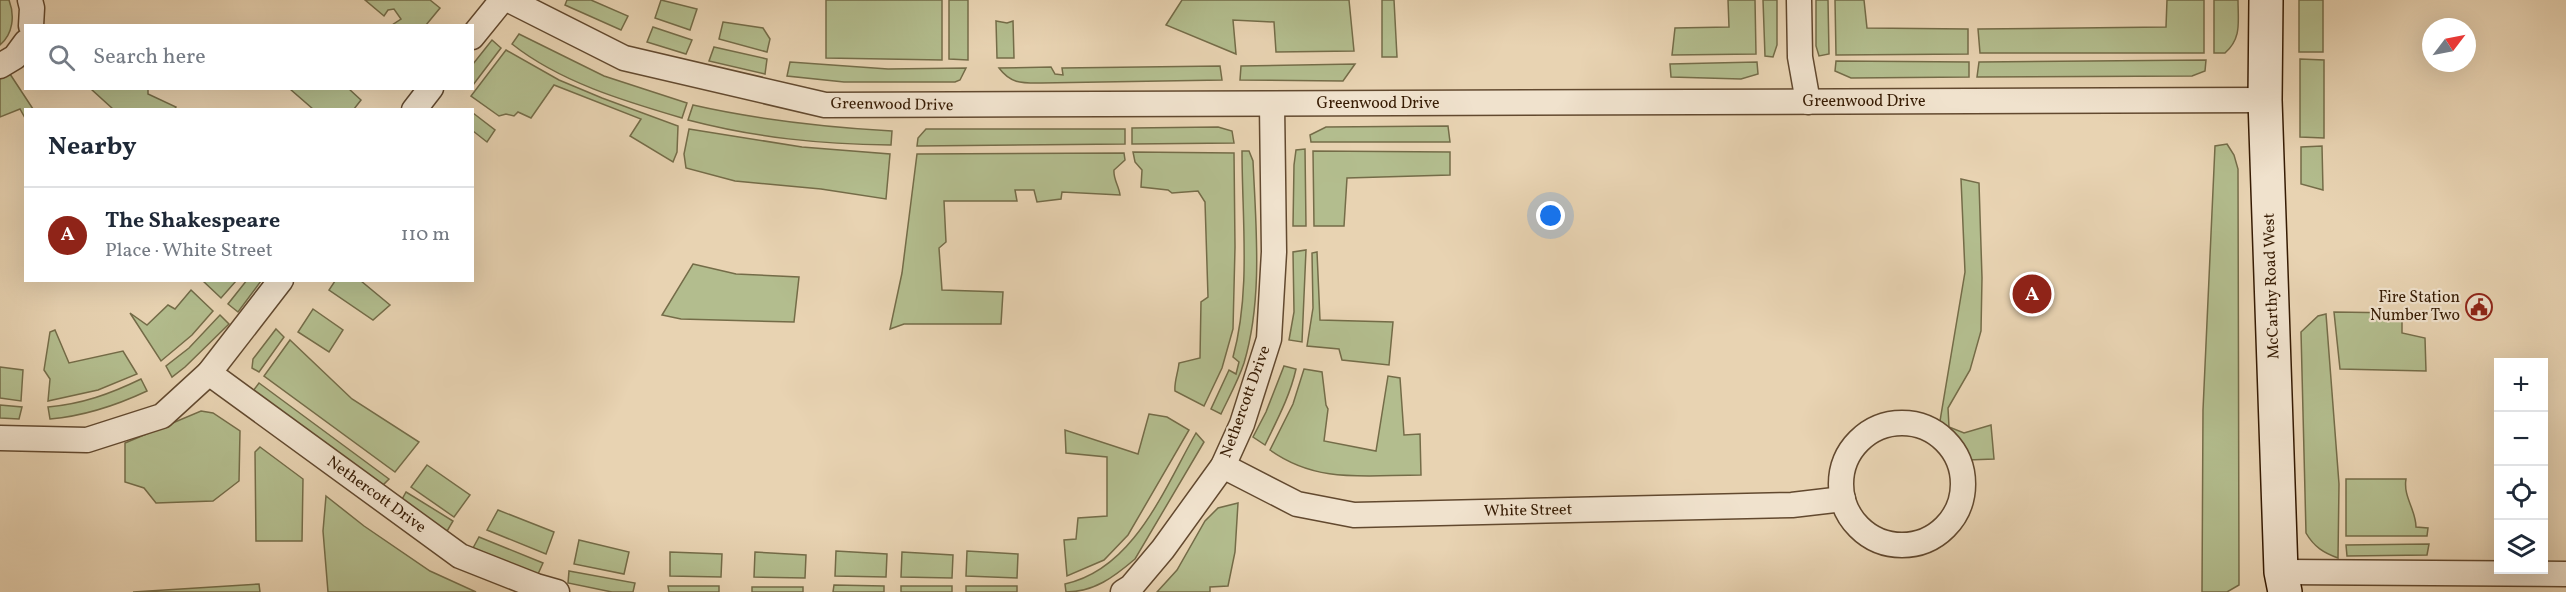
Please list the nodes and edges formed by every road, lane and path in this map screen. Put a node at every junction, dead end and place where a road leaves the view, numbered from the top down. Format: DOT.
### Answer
graph roads {
  1 [pos="30,0"];
  2 [pos="502,0"];
  3 [pos="509,0"];
  4 [pos="1799,0"];
  5 [pos="2266,0"];
  6 [pos="31,24"];
  7 [pos="474,35"];
  8 [pos="24,45"];
  9 [pos="0,66"];
  10 [pos="429,90"];
  11 [pos="2265,100"];
  12 [pos="1808,102"];
  13 [pos="1272,105"];
  14 [pos="416,108"];
  15 [pos="279,282"];
  16 [pos="209,373"];
  17 [pos="0,438"];
  18 [pos="1223,466"];
  19 [pos="1843,499"];
  20 [pos="2566,574"];
  21 [pos="2281,585"];
  22 [pos="557,592"];
  23 [pos="1123,592"];
  1 -- 6 [label="street"];
  2 -- 7 [label="street"];
  3 -- 13 [label="street, Greenwood Drive"];
  4 -- 12 [label="street"];
  5 -- 11 [label="street, McCarthy Road West"];
  8 -- 9 [label="street"];
  10 -- 14 [label="street"];
  11 -- 12 [label="street, Greenwood Drive"];
  11 -- 21 [label="street, McCarthy Road West"];
  12 -- 13 [label="street, Greenwood Drive"];
  13 -- 18 [label="street, Nethercott Drive"];
  15 -- 16 [label="street"];
  16 -- 17 [label="street"];
  16 -- 22 [label="street, Nethercott Drive"];
  18 -- 19 [label="street, White Street"];
  18 -- 23 [label="street, Nethercott Drive"];
  19 -- 19 [label="street"];
  20 -- 21 [label="street"];
}
